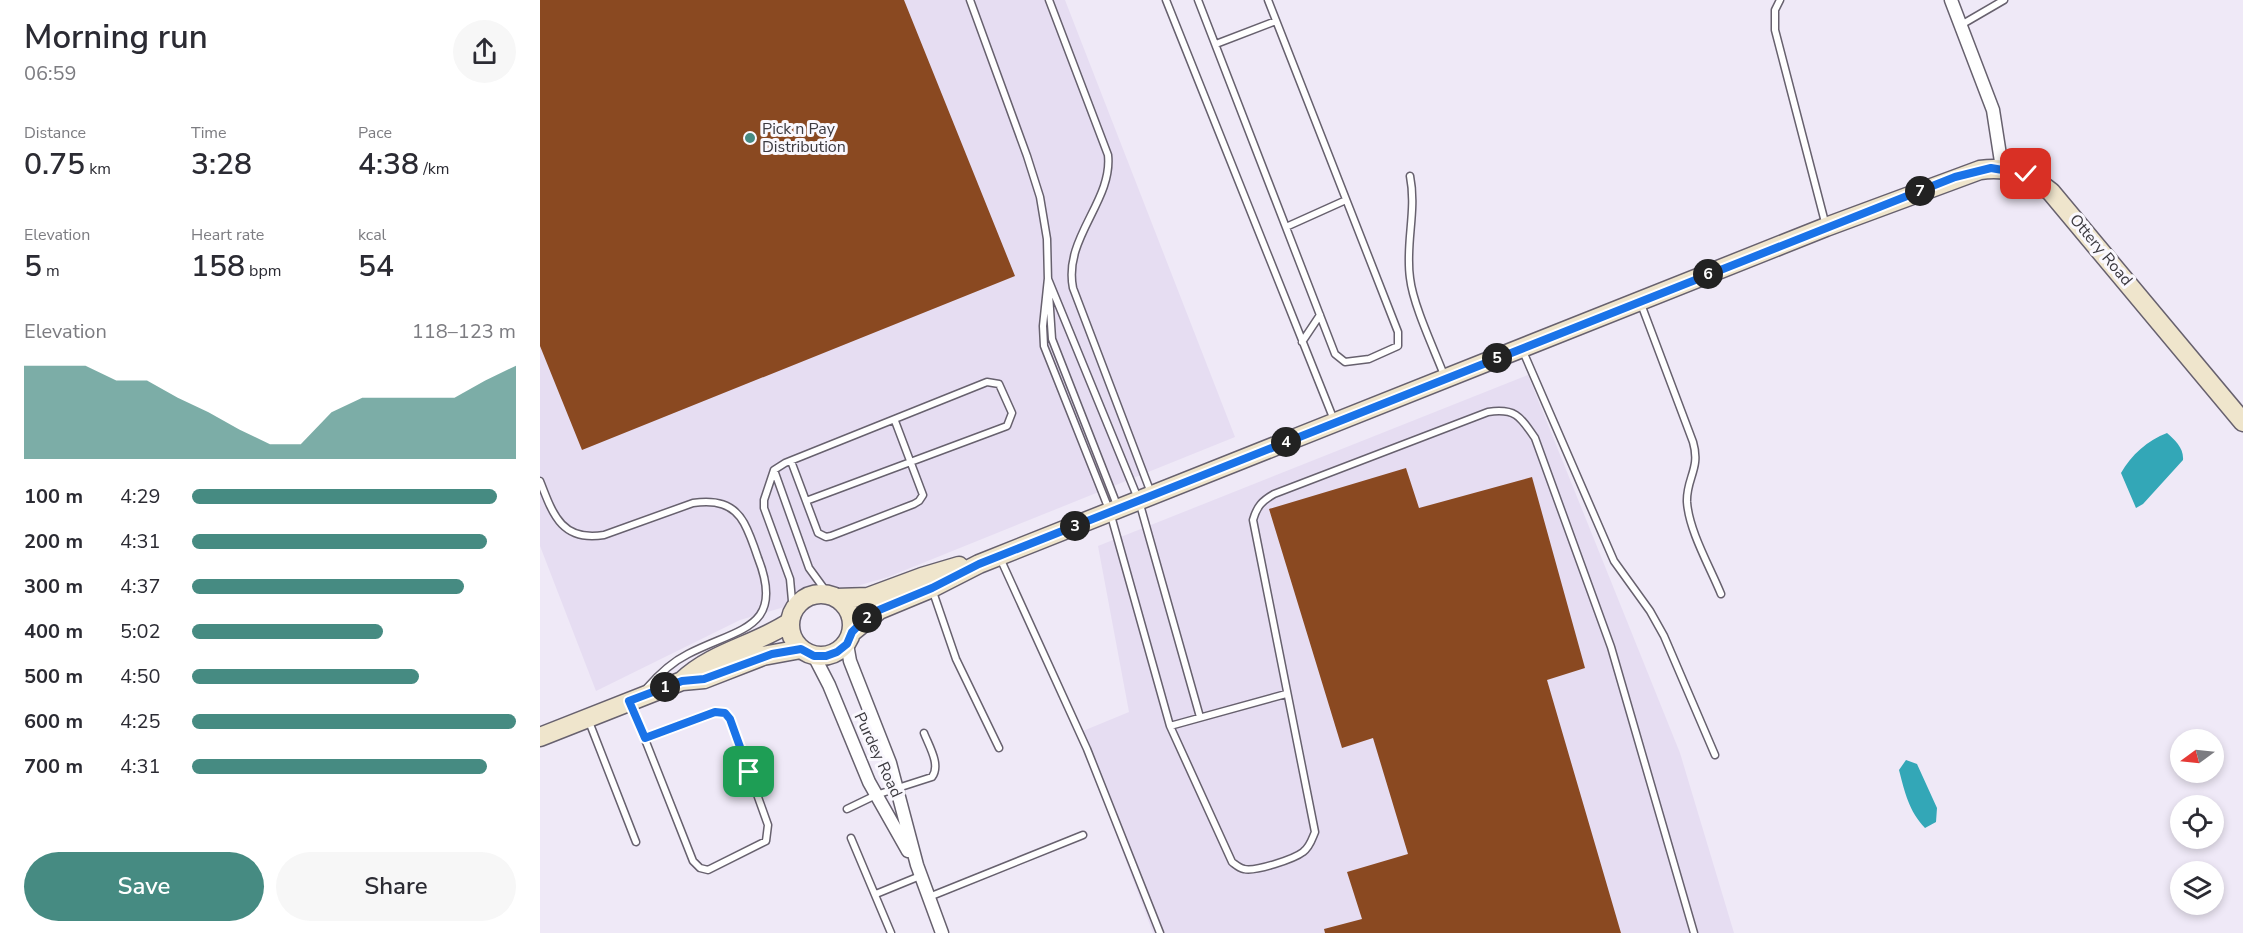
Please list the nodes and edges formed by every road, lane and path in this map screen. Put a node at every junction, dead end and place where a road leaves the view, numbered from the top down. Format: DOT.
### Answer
graph roads {
  1 [pos="970,0"];
  2 [pos="1049,0"];
  3 [pos="1166,0"];
  4 [pos="1198,0"];
  5 [pos="1268,0"];
  6 [pos="1780,0"];
  7 [pos="1951,0"];
  8 [pos="2004,0"];
  9 [pos="1276,21"];
  10 [pos="1960,25"];
  11 [pos="1216,44"];
  12 [pos="2002,168"];
  13 [pos="1410,176"];
  14 [pos="1346,200"];
  15 [pos="1286,227"];
  16 [pos="1826,227"];
  17 [pos="1048,278"];
  18 [pos="1640,301"];
  19 [pos="1320,315"];
  20 [pos="1302,342"];
  21 [pos="1522,348"];
  22 [pos="1445,379"];
  23 [pos="895,421"];
  24 [pos="2243,422"];
  25 [pos="1335,423"];
  26 [pos="791,461"];
  27 [pos="911,461"];
  28 [pos="774,470"];
  29 [pos="540,481"];
  30 [pos="1146,499"];
  31 [pos="806,501"];
  32 [pos="1114,511"];
  33 [pos="999,556"];
  34 [pos="979,564"];
  35 [pos="932,588"];
  36 [pos="1721,594"];
  37 [pos="832,596"];
  38 [pos="791,617"];
  39 [pos="849,638"];
  40 [pos="807,653"];
  41 [pos="682,681"];
  42 [pos="1286,694"];
  43 [pos="635,699"];
  44 [pos="1200,717"];
  45 [pos="588,718"];
  46 [pos="1170,726"];
  47 [pos="924,733"];
  48 [pos="540,736"];
  49 [pos="645,738"];
  50 [pos="999,748"];
  51 [pos="1715,754"];
  52 [pos="897,788"];
  53 [pos="876,795"];
  54 [pos="847,809"];
  55 [pos="1083,835"];
  56 [pos="851,838"];
  57 [pos="636,842"];
  58 [pos="918,871"];
  59 [pos="876,894"];
  60 [pos="928,897"];
  61 [pos="891,933"];
  62 [pos="942,933"];
  63 [pos="1160,933"];
  64 [pos="1694,933"];
  1 -- 17 [label="lane"];
  2 -- 30 [label="lane"];
  3 -- 20 [label="lane"];
  4 -- 11 [label="lane"];
  5 -- 9 [label="lane"];
  6 -- 16 [label="lane"];
  7 -- 10 [label="street"];
  8 -- 10 [label="lane"];
  9 -- 11 [label="lane"];
  9 -- 14 [label="lane"];
  10 -- 12 [label="street"];
  11 -- 15 [label="lane"];
  12 -- 16 [label="street, Ottery Road"];
  12 -- 24 [label="street, Ottery Road"];
  13 -- 22 [label="lane"];
  14 -- 15 [label="lane"];
  14 -- 19 [label="lane"];
  15 -- 19 [label="lane"];
  16 -- 18 [label="street, Ottery Road"];
  17 -- 30 [label="lane"];
  17 -- 32 [label="lane"];
  17 -- 32 [label="lane"];
  18 -- 21 [label="street, Ottery Road"];
  18 -- 36 [label="lane"];
  19 -- 20 [label="lane"];
  20 -- 25 [label="lane"];
  21 -- 22 [label="street, Ottery Road"];
  21 -- 51 [label="lane"];
  22 -- 25 [label="street, Ottery Road"];
  23 -- 26 [label="lane"];
  23 -- 27 [label="lane"];
  23 -- 27 [label="lane"];
  25 -- 30 [label="street, Ottery Road"];
  26 -- 28 [label="lane"];
  26 -- 31 [label="lane"];
  27 -- 31 [label="lane"];
  27 -- 31 [label="lane"];
  28 -- 37 [label="lane"];
  28 -- 38 [label="lane"];
  29 -- 43 [label="lane"];
  30 -- 32 [label="street, Ottery Road"];
  30 -- 44 [label="lane"];
  32 -- 33 [label="street, Ottery Road"];
  32 -- 46 [label="lane"];
  33 -- 34 [label="street, Ottery Road"];
  33 -- 63 [label="lane"];
  34 -- 35 [label="street, Ottery Road"];
  34 -- 37 [label="street, Ottery Road"];
  35 -- 39 [label="street, Ottery Road"];
  35 -- 50 [label="lane"];
  37 -- 38 [label="street"];
  37 -- 39 [label="street"];
  38 -- 40 [label="street"];
  38 -- 41 [label="street"];
  39 -- 40 [label="street"];
  39 -- 52 [label="street, Purdey Road"];
  40 -- 41 [label="street"];
  40 -- 53 [label="street, Purdey Road"];
  41 -- 43 [label="street"];
  42 -- 44 [label="lane"];
  42 -- 46 [label="lane"];
  42 -- 64 [label="lane"];
  43 -- 45 [label="street"];
  43 -- 49 [label="lane"];
  44 -- 46 [label="lane"];
  45 -- 48 [label="street"];
  45 -- 57 [label="lane"];
  47 -- 52 [label="lane"];
  49 -- 49 [label="lane"];
  52 -- 53 [label="lane"];
  52 -- 58 [label="street, Purdey Road"];
  53 -- 54 [label="lane"];
  53 -- 58 [label="street, Purdey Road"];
  55 -- 60 [label="lane"];
  56 -- 59 [label="lane"];
  58 -- 59 [label="lane"];
  58 -- 60 [label="street, Purdey Road"];
  59 -- 61 [label="lane"];
  60 -- 62 [label="street, Purdey Road"];
}
